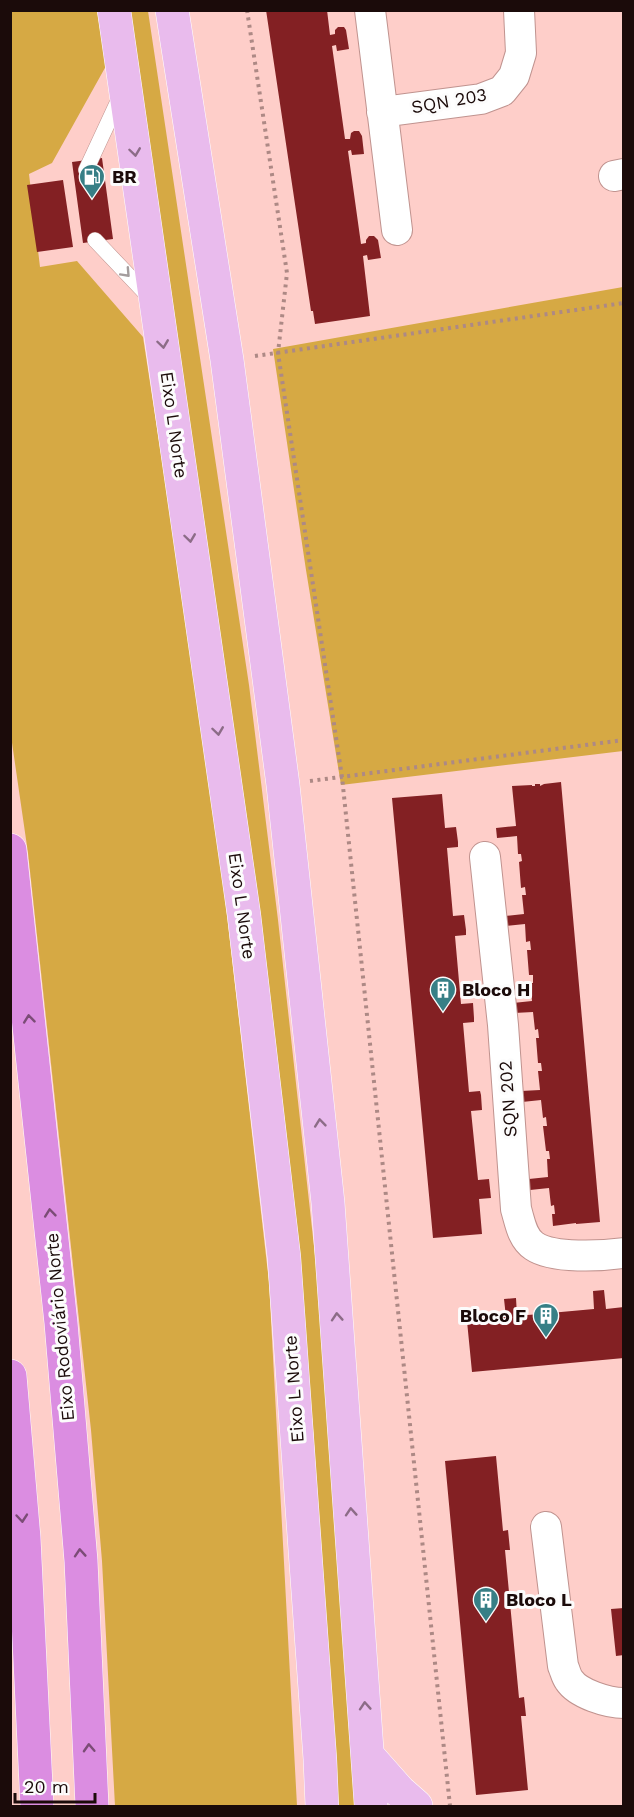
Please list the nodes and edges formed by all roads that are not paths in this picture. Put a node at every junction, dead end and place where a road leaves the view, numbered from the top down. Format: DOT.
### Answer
graph roads {
  1 [pos="114,10"];
  2 [pos="172,10"];
  3 [pos="370,10"];
  4 [pos="519,10"];
  5 [pos="125,86"];
  6 [pos="382,112"];
  7 [pos="86,170"];
  8 [pos="398,230"];
  9 [pos="95,240"];
  10 [pos="157,306"];
  11 [pos="10,850"];
  12 [pos="485,857"];
  13 [pos="624,1252"];
  14 [pos="10,1376"];
  15 [pos="546,1527"];
  16 [pos="624,1703"];
  17 [pos="368,1756"];
  18 [pos="37,1806"];
  19 [pos="92,1806"];
  20 [pos="322,1806"];
  21 [pos="371,1806"];
  22 [pos="416,1806"];
  1 -- 5 [label="main road, Eixo L Norte"];
  17 -- 2 [label="main road, one-way"];
  3 -- 6 [label="street"];
  4 -- 6 [label="street, SQN 203"];
  5 -- 7 [label="lane"];
  5 -- 10 [label="main road, Eixo L Norte, one-way"];
  6 -- 8 [label="street"];
  9 -- 10 [label="lane, one-way"];
  10 -- 20 [label="main road, Eixo L Norte, one-way"];
  19 -- 11 [label="highway, Eixo Rodoviário Norte, one-way"];
  12 -- 13 [label="street, SQN 202"];
  14 -- 18 [label="highway, one-way"];
  15 -- 16 [label="street"];
  17 -- 21 [label="main road"];
  17 -- 22 [label="main road"];
}
